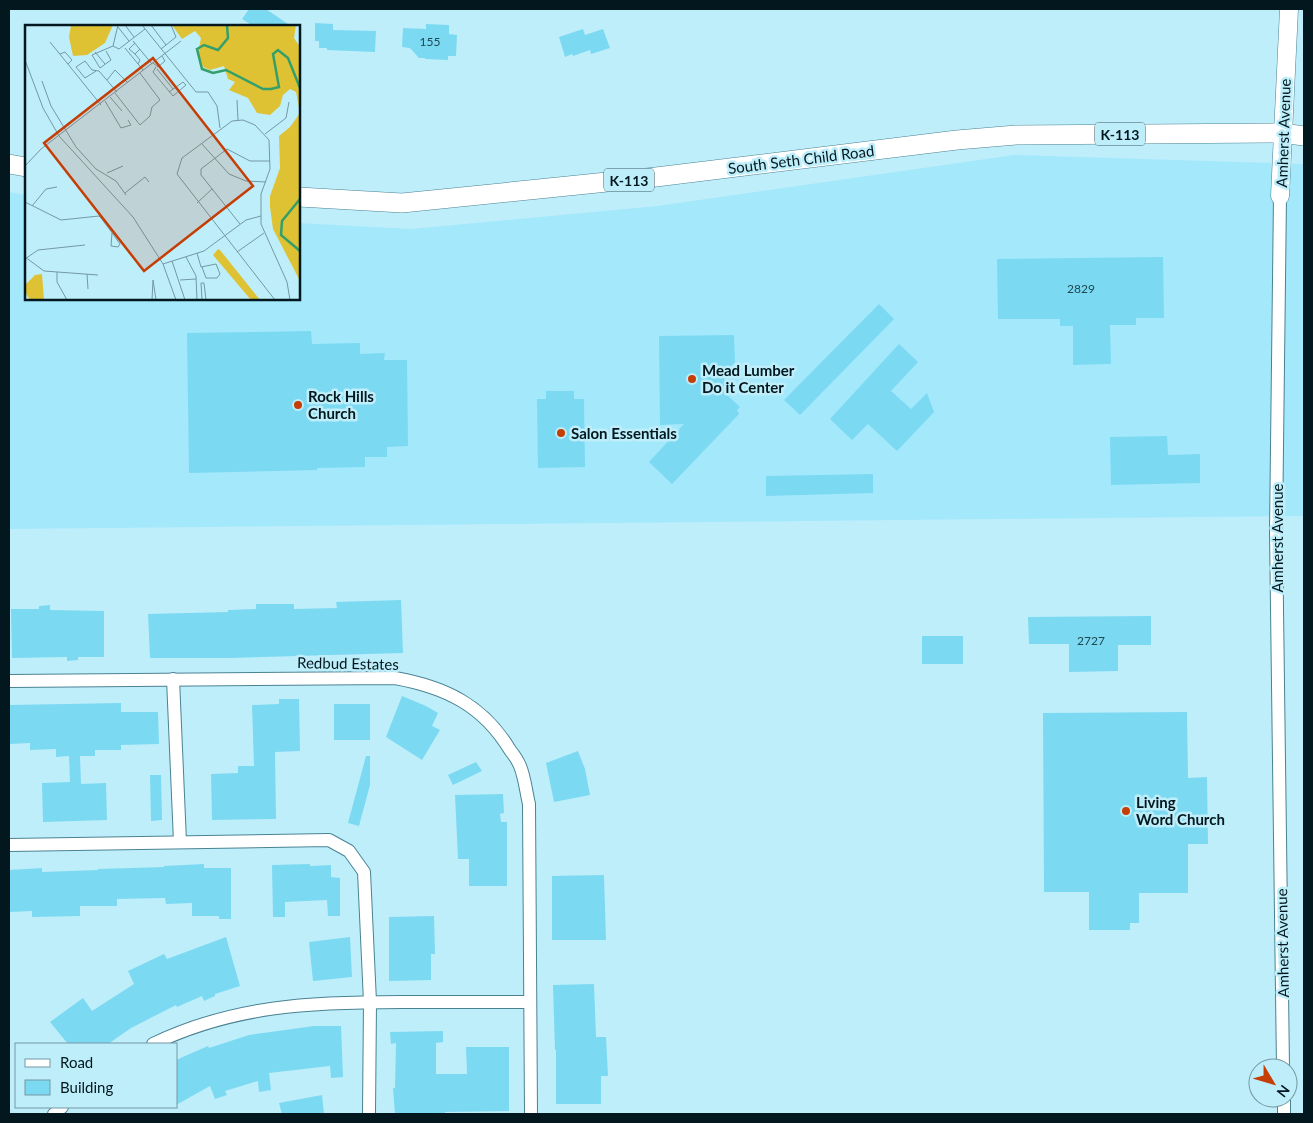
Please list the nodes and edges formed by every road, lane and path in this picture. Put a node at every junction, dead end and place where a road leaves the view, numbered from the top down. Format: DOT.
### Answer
graph roads {
  1 [pos="1288,9"];
  2 [pos="1282,133"];
  3 [pos="1304,136"];
  4 [pos="9,164"];
  5 [pos="25,167"];
  6 [pos="1280,196"];
  7 [pos="300,197"];
  8 [pos="173,679"];
  9 [pos="9,681"];
  10 [pos="180,842"];
  11 [pos="9,845"];
  12 [pos="370,1002"];
  13 [pos="530,1002"];
  14 [pos="155,1043"];
  15 [pos="1283,1058"];
  16 [pos="369,1114"];
  17 [pos="531,1114"];
  1 -- 2 [label="street, Amherst Avenue"];
  2 -- 3 [label="main road, South Seth Child Road / K-113"];
  2 -- 6 [label="street, Amherst Avenue"];
  2 -- 7 [label="main road, South Seth Child Road / K-113"];
  4 -- 5 [label="main road"];
  6 -- 15 [label="street, Amherst Avenue"];
  8 -- 9 [label="street, Redbud Estates"];
  8 -- 10 [label="street"];
  8 -- 13 [label="street, Redbud Estates"];
  10 -- 11 [label="street"];
  10 -- 12 [label="street"];
  12 -- 13 [label="street"];
  12 -- 14 [label="street"];
  12 -- 16 [label="street"];
  13 -- 17 [label="street, Redbud Estates"];
}
